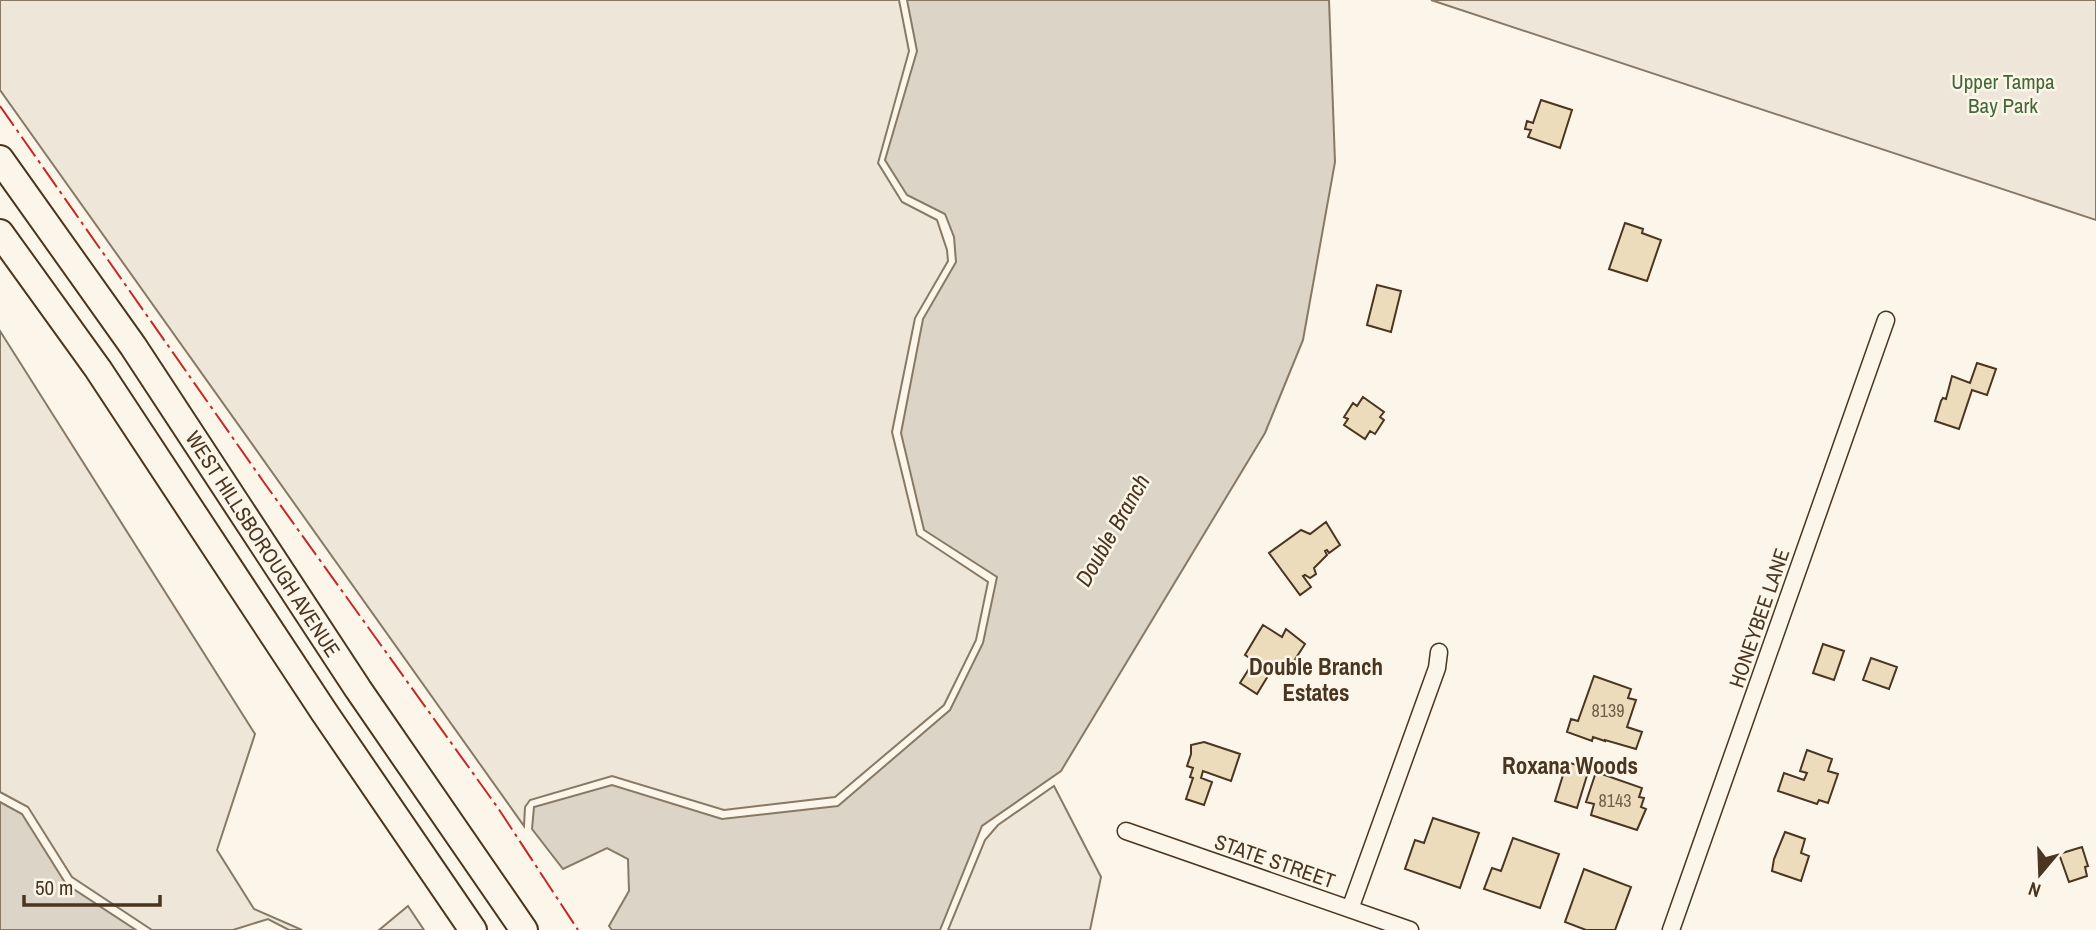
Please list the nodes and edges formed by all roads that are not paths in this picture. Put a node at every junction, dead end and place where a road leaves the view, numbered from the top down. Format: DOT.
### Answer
graph roads {
  1 [pos="0,159"];
  2 [pos="0,233"];
  3 [pos="1886,320"];
  4 [pos="1439,652"];
  5 [pos="1126,831"];
  6 [pos="1350,909"];
  7 [pos="473,930"];
  8 [pos="524,930"];
  9 [pos="1410,930"];
  10 [pos="1671,930"];
  1 -- 8 [label="main road, WEST HILLSBOROUGH AVENUE"];
  2 -- 7 [label="main road, WEST HILLSBOROUGH AVENUE"];
  3 -- 10 [label="street, HONEYBEE LANE"];
  4 -- 6 [label="street"];
  5 -- 6 [label="street, STATE STREET"];
  6 -- 9 [label="street, STATE STREET"];
}
